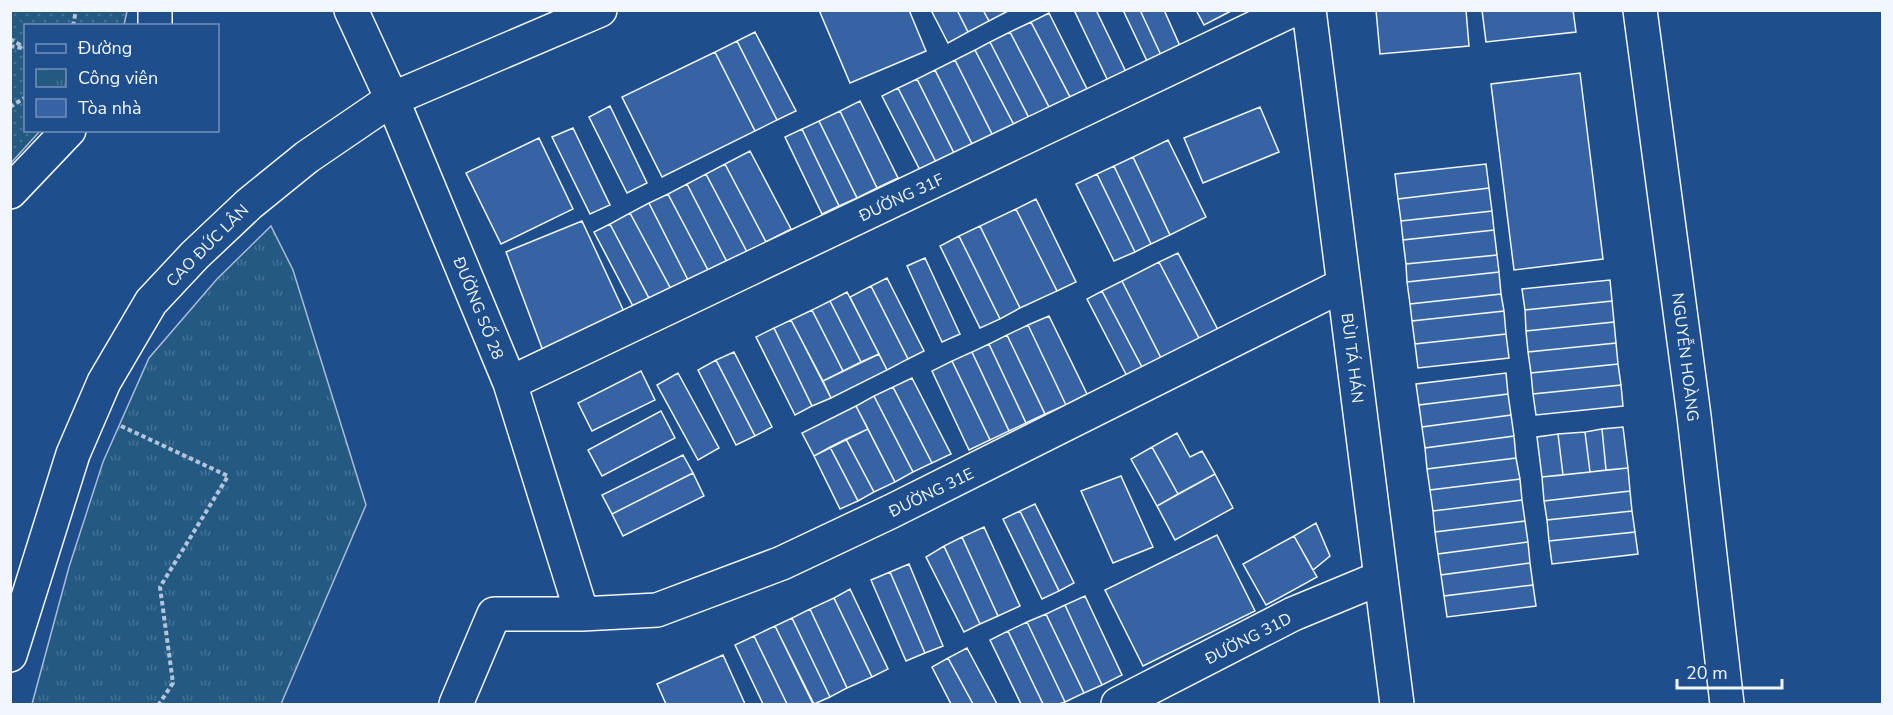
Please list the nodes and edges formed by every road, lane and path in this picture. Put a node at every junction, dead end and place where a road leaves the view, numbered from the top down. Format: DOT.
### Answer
graph roads {
  1 [pos="351,10"];
  2 [pos="600,10"];
  3 [pos="1292,10"];
  4 [pos="1309,10"];
  5 [pos="1640,10"];
  6 [pos="10,39"];
  7 [pos="24,47"];
  8 [pos="24,98"];
  9 [pos="392,99"];
  10 [pos="10,107"];
  11 [pos="67,132"];
  12 [pos="10,192"];
  13 [pos="1343,285"];
  14 [pos="510,383"];
  15 [pos="91,411"];
  16 [pos="1380,578"];
  17 [pos="582,614"];
  18 [pos="10,655"];
  19 [pos="159,705"];
  20 [pos="456,705"];
  21 [pos="1118,705"];
  22 [pos="1396,705"];
  23 [pos="1727,705"];
  1 -- 9 [label="street, ĐƯỜNG SỐ 28"];
  2 -- 9 [label="street, CAO ĐỨC LÂN"];
  3 -- 14 [label="street, ĐƯỜNG 31F"];
  4 -- 13 [label="street, BÙI TÁ HÁN"];
  5 -- 23 [label="street, NGUYỄN HOÀNG"];
  6 -- 7 [label="path"];
  8 -- 10 [label="path"];
  9 -- 14 [label="street, ĐƯỜNG SỐ 28"];
  9 -- 15 [label="street, CAO ĐỨC LÂN"];
  11 -- 12 [label="street"];
  13 -- 16 [label="street, BÙI TÁ HÁN"];
  13 -- 17 [label="street, ĐƯỜNG 31E"];
  14 -- 17 [label="street, ĐƯỜNG SỐ 28"];
  15 -- 18 [label="street, CAO ĐỨC LÂN"];
  15 -- 19 [label="path"];
  16 -- 21 [label="street, ĐƯỜNG 31D"];
  16 -- 22 [label="street, BÙI TÁ HÁN"];
  17 -- 20 [label="street, ĐƯỜNG 31E"];
}
